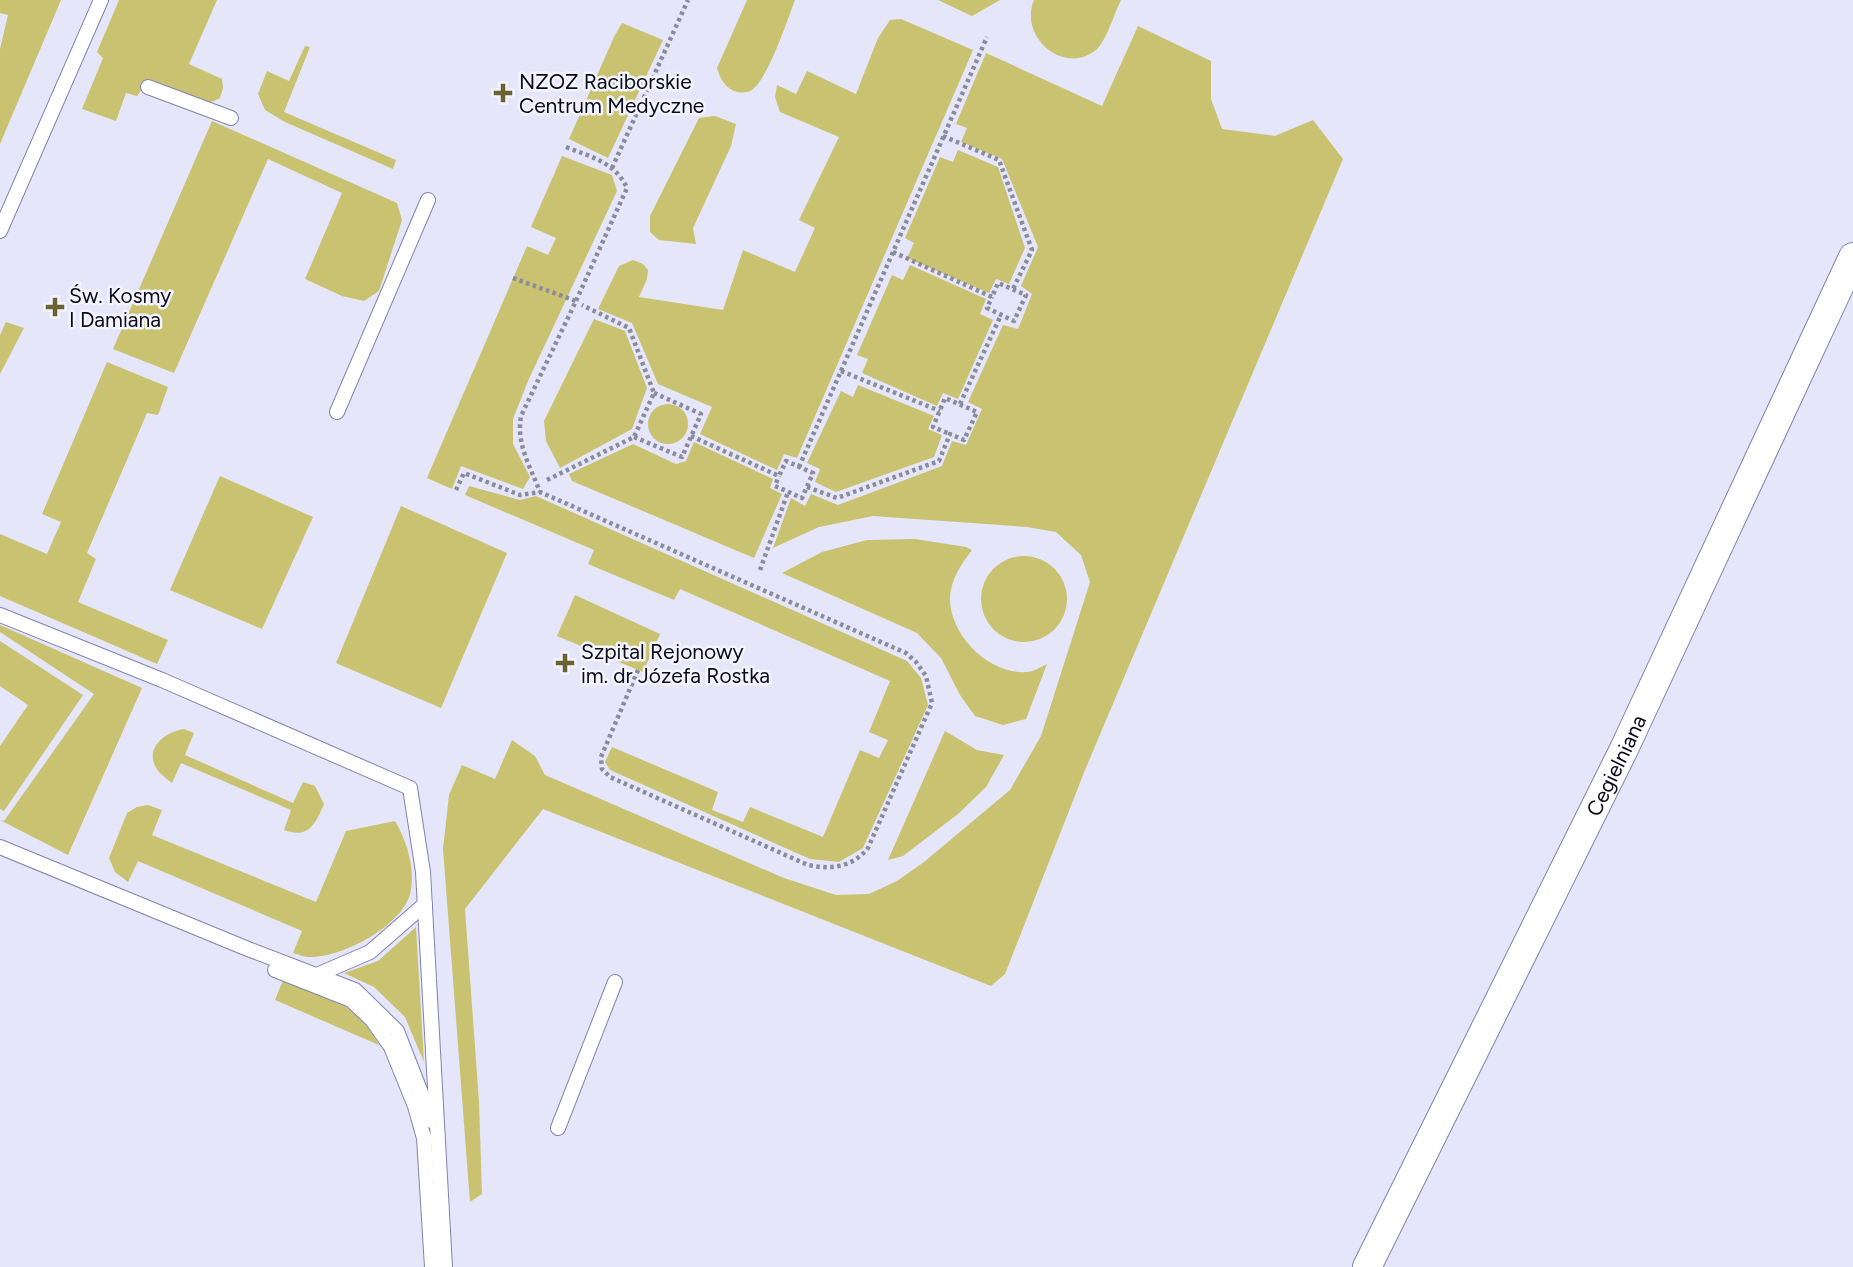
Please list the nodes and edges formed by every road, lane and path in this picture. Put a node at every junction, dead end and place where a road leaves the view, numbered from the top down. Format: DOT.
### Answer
graph roads {
  1 [pos="101,0"];
  2 [pos="688,0"];
  3 [pos="987,37"];
  4 [pos="148,87"];
  5 [pos="231,118"];
  6 [pos="943,136"];
  7 [pos="566,147"];
  8 [pos="612,168"];
  9 [pos="428,200"];
  10 [pos="0,231"];
  11 [pos="893,252"];
  12 [pos="1853,257"];
  13 [pos="513,278"];
  14 [pos="1013,289"];
  15 [pos="992,297"];
  16 [pos="576,301"];
  17 [pos="582,305"];
  18 [pos="1001,315"];
  19 [pos="841,371"];
  20 [pos="654,393"];
  21 [pos="960,404"];
  22 [pos="940,411"];
  23 [pos="337,412"];
  24 [pos="950,434"];
  25 [pos="691,436"];
  26 [pos="634,437"];
  27 [pos="799,467"];
  28 [pos="779,476"];
  29 [pos="547,480"];
  30 [pos="807,487"];
  31 [pos="456,491"];
  32 [pos="540,492"];
  33 [pos="788,492"];
  34 [pos="760,570"];
  35 [pos="0,615"];
  36 [pos="638,670"];
  37 [pos="0,847"];
  38 [pos="0,855"];
  39 [pos="81,885"];
  40 [pos="425,904"];
  41 [pos="309,979"];
  42 [pos="615,982"];
  43 [pos="558,1128"];
  44 [pos="436,1132"];
  45 [pos="432,1267"];
  46 [pos="444,1267"];
  47 [pos="1367,1267"];
  1 -- 10 [label="lane"];
  2 -- 8 [label="path"];
  3 -- 6 [label="path"];
  4 -- 5 [label="lane"];
  6 -- 11 [label="path"];
  6 -- 14 [label="path"];
  7 -- 8 [label="path"];
  8 -- 16 [label="path"];
  9 -- 23 [label="lane"];
  11 -- 15 [label="path"];
  11 -- 19 [label="path"];
  12 -- 47 [label="street, Cegielniana"];
  13 -- 16 [label="path"];
  14 -- 15 [label="path"];
  14 -- 18 [label="path"];
  15 -- 18 [label="path"];
  16 -- 32 [label="path"];
  17 -- 20 [label="path"];
  18 -- 21 [label="path"];
  19 -- 22 [label="path"];
  19 -- 27 [label="path"];
  20 -- 25 [label="path"];
  20 -- 26 [label="path"];
  21 -- 22 [label="path"];
  21 -- 24 [label="path"];
  22 -- 24 [label="path"];
  24 -- 30 [label="path"];
  25 -- 26 [label="path"];
  25 -- 28 [label="path"];
  26 -- 29 [label="path"];
  27 -- 28 [label="path"];
  27 -- 30 [label="path"];
  28 -- 33 [label="path"];
  30 -- 33 [label="path"];
  31 -- 32 [label="path"];
  32 -- 36 [label="path"];
  33 -- 34 [label="path"];
  35 -- 40 [label="lane"];
  37 -- 39 [label="lane"];
  38 -- 39 [label="lane"];
  39 -- 41 [label="lane"];
  40 -- 41 [label="lane"];
  40 -- 44 [label="lane"];
  41 -- 44 [label="lane"];
  41 -- 45 [label="lane"];
  42 -- 43 [label="lane"];
  44 -- 46 [label="lane"];
}
